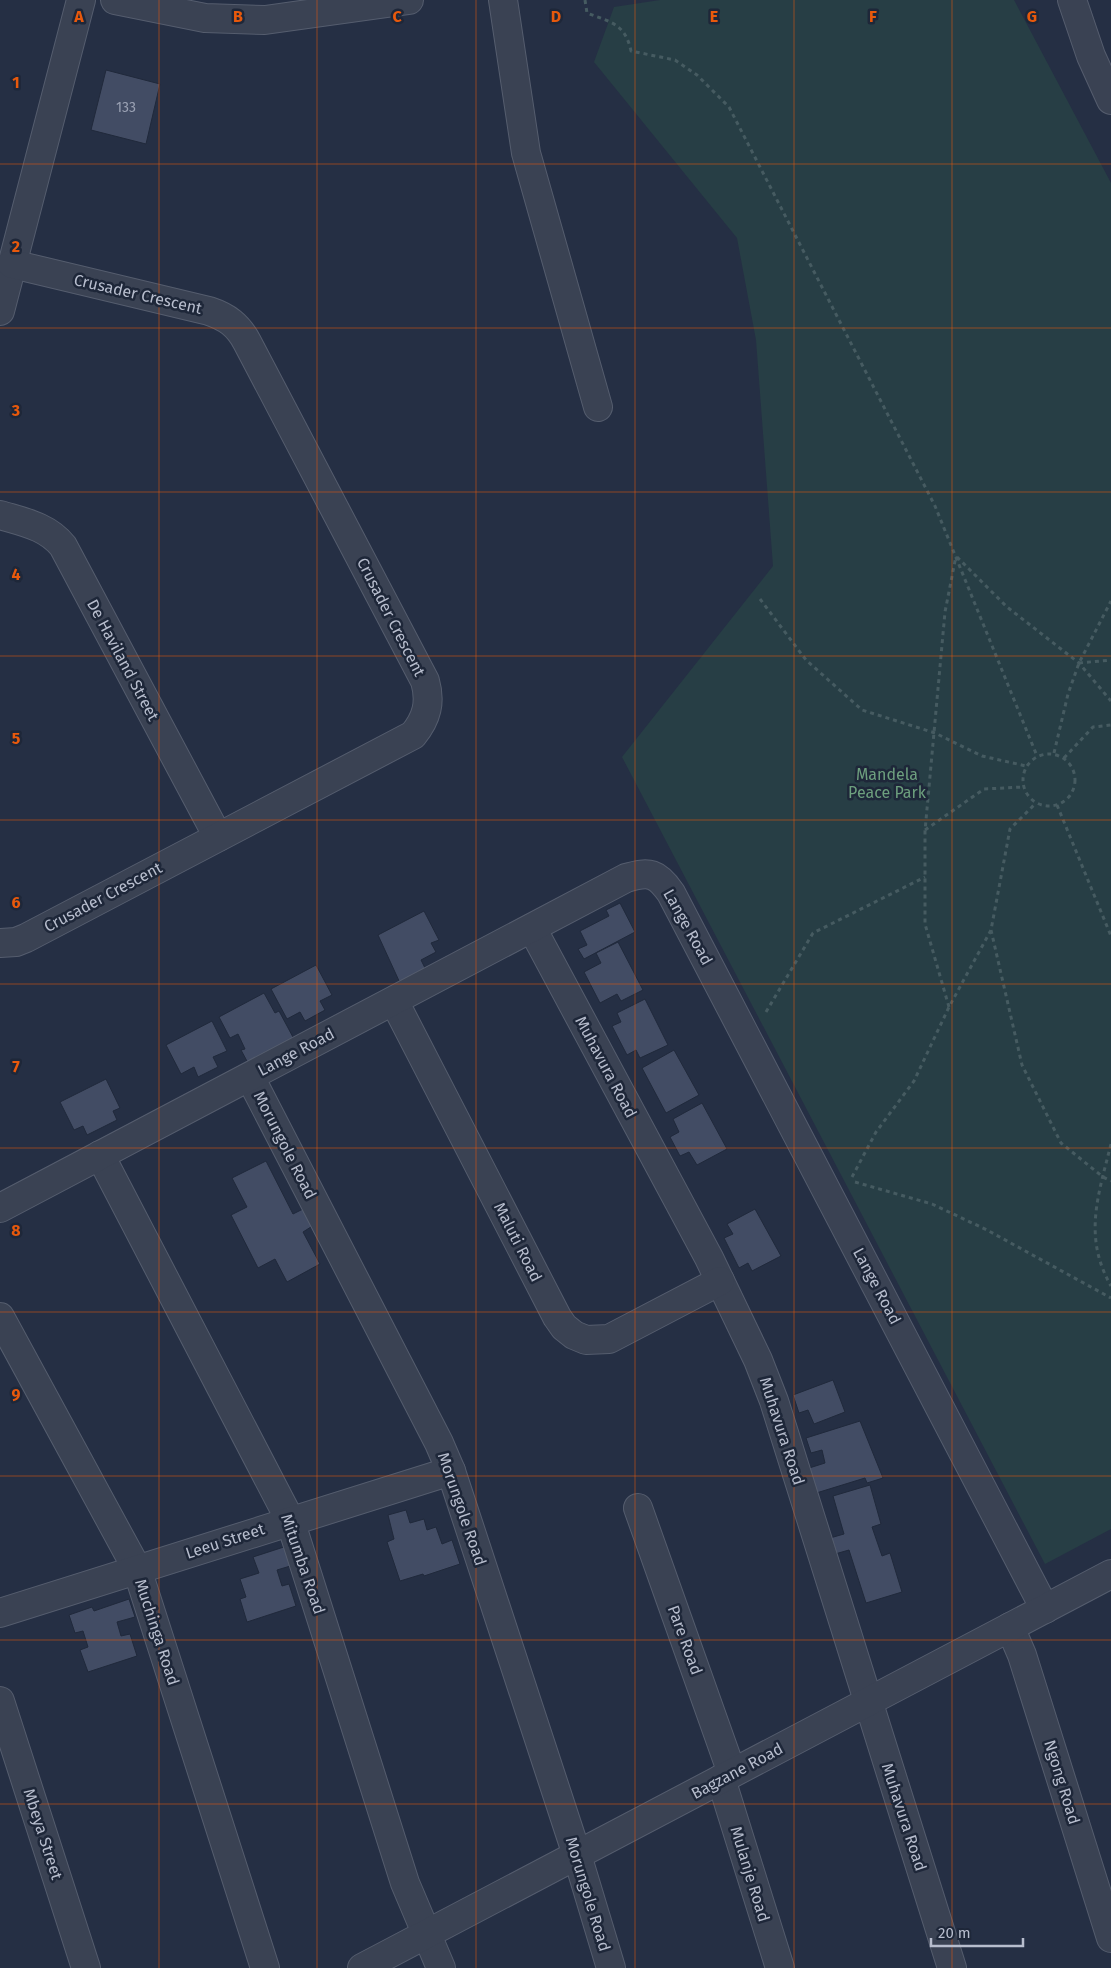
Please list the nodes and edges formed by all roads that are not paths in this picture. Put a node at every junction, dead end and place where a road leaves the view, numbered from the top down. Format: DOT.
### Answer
graph roads {
  1 [pos="81,0"];
  2 [pos="116,0"];
  3 [pos="409,0"];
  4 [pos="504,0"];
  5 [pos="1072,0"];
  6 [pos="1111,100"];
  7 [pos="12,264"];
  8 [pos="0,311"];
  9 [pos="598,407"];
  10 [pos="0,515"];
  11 [pos="218,837"];
  12 [pos="532,928"];
  13 [pos="0,942"];
  14 [pos="394,1001"];
  15 [pos="250,1077"];
  16 [pos="100,1155"];
  17 [pos="0,1208"];
  18 [pos="720,1281"];
  19 [pos="0,1317"];
  20 [pos="451,1471"];
  21 [pos="638,1508"];
  22 [pos="290,1520"];
  23 [pos="138,1569"];
  24 [pos="1111,1574"];
  25 [pos="1045,1609"];
  26 [pos="0,1613"];
  27 [pos="1010,1627"];
  28 [pos="0,1701"];
  29 [pos="868,1702"];
  30 [pos="726,1776"];
  31 [pos="576,1855"];
  32 [pos="426,1935"];
  33 [pos="1111,1938"];
  34 [pos="86,1968"];
  35 [pos="265,1968"];
  36 [pos="362,1968"];
  37 [pos="441,1968"];
  38 [pos="611,1968"];
  39 [pos="780,1968"];
  40 [pos="952,1968"];
  1 -- 7 [label="street"];
  2 -- 3 [label="street"];
  4 -- 9 [label="street"];
  5 -- 6 [label="street"];
  7 -- 8 [label="street"];
  7 -- 11 [label="street, Crusader Crescent"];
  10 -- 11 [label="street, De Haviland Street"];
  11 -- 13 [label="street, Crusader Crescent"];
  12 -- 14 [label="street, Lange Road"];
  12 -- 18 [label="street, Muhavura Road"];
  12 -- 25 [label="street, Lange Road"];
  14 -- 15 [label="street, Lange Road"];
  14 -- 18 [label="street, Maluti Road"];
  15 -- 16 [label="street, Lange Road"];
  15 -- 20 [label="street, Morungole Road"];
  16 -- 17 [label="street, Lange Road"];
  16 -- 22 [label="street, Mitumba Road"];
  18 -- 29 [label="street, Muhavura Road"];
  19 -- 23 [label="street, Muchinga Road"];
  20 -- 22 [label="street, Leeu Street"];
  20 -- 31 [label="street, Morungole Road"];
  21 -- 30 [label="street, Pare Road"];
  22 -- 23 [label="street, Leeu Street"];
  22 -- 32 [label="street, Mitumba Road"];
  23 -- 26 [label="street, Leeu Street"];
  23 -- 35 [label="street, Muchinga Road"];
  24 -- 25 [label="street, Bagzane Road"];
  25 -- 27 [label="street, Bagzane Road"];
  27 -- 29 [label="street, Bagzane Road"];
  27 -- 33 [label="street, Ngong Road"];
  28 -- 34 [label="street, Mbeya Street"];
  29 -- 30 [label="street, Bagzane Road"];
  29 -- 40 [label="street, Muhavura Road"];
  30 -- 31 [label="street, Bagzane Road"];
  30 -- 39 [label="street, Mulanje Road"];
  31 -- 32 [label="street, Bagzane Road"];
  31 -- 38 [label="street, Morungole Road"];
  32 -- 36 [label="street, Bagzane Road"];
  32 -- 37 [label="street, Mitumba Road"];
}
